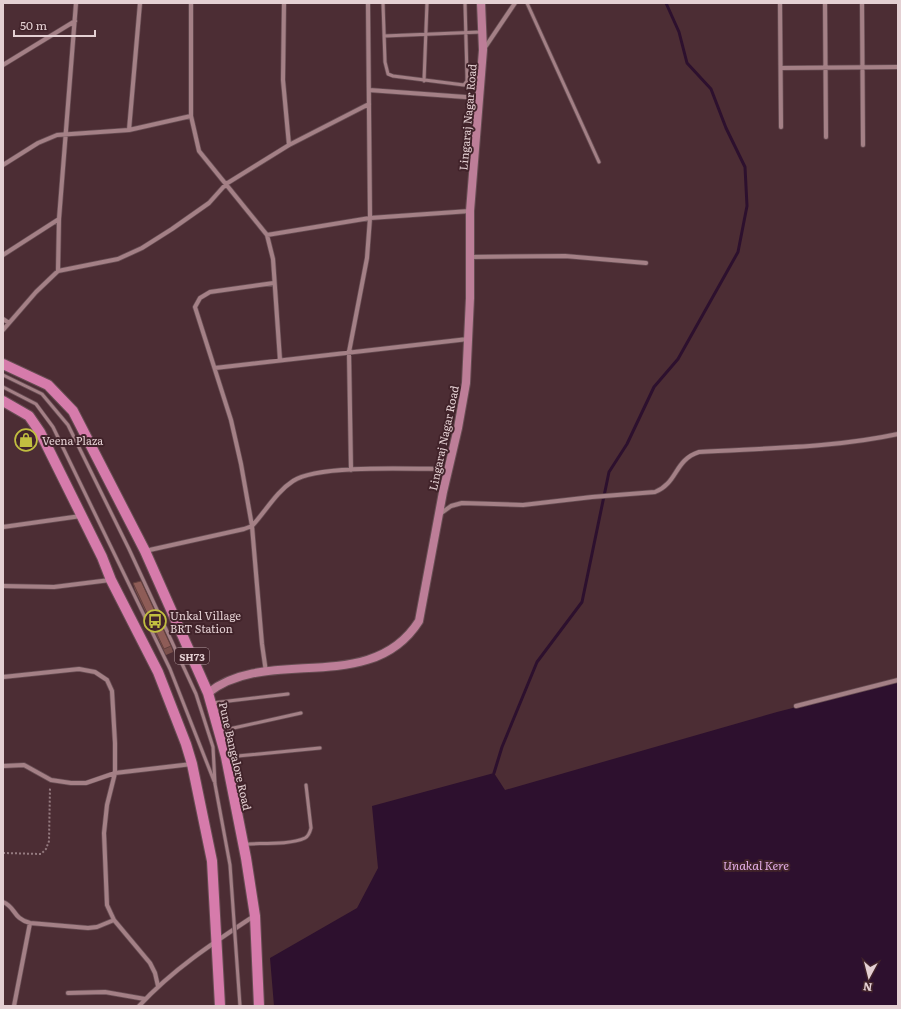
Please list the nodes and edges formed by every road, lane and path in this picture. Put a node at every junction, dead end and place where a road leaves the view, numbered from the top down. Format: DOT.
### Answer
graph roads {
  1 [pos="76,3"];
  2 [pos="140,3"];
  3 [pos="192,3"];
  4 [pos="284,3"];
  5 [pos="368,3"];
  6 [pos="383,3"];
  7 [pos="427,3"];
  8 [pos="465,3"];
  9 [pos="481,3"];
  10 [pos="515,3"];
  11 [pos="527,3"];
  12 [pos="780,3"];
  13 [pos="825,3"];
  14 [pos="862,3"];
  15 [pos="75,21"];
  16 [pos="482,32"];
  17 [pos="466,33"];
  18 [pos="384,36"];
  19 [pos="426,36"];
  20 [pos="483,50"];
  21 [pos="3,65"];
  22 [pos="898,67"];
  23 [pos="781,68"];
  24 [pos="825,68"];
  25 [pos="863,68"];
  26 [pos="424,81"];
  27 [pos="369,90"];
  28 [pos="479,98"];
  29 [pos="369,104"];
  30 [pos="191,116"];
  31 [pos="781,127"];
  32 [pos="130,130"];
  33 [pos="65,134"];
  34 [pos="826,136"];
  35 [pos="289,145"];
  36 [pos="863,145"];
  37 [pos="599,162"];
  38 [pos="3,165"];
  39 [pos="226,184"];
  40 [pos="470,212"];
  41 [pos="370,218"];
  42 [pos="59,219"];
  43 [pos="267,235"];
  44 [pos="3,255"];
  45 [pos="470,257"];
  46 [pos="646,263"];
  47 [pos="58,271"];
  48 [pos="274,283"];
  49 [pos="3,319"];
  50 [pos="9,323"];
  51 [pos="3,330"];
  52 [pos="468,339"];
  53 [pos="349,352"];
  54 [pos="280,360"];
  55 [pos="3,364"];
  56 [pos="215,368"];
  57 [pos="3,375"];
  58 [pos="3,387"];
  59 [pos="3,401"];
  60 [pos="898,434"];
  61 [pos="449,469"];
  62 [pos="351,470"];
  63 [pos="439,515"];
  64 [pos="80,516"];
  65 [pos="252,526"];
  66 [pos="3,527"];
  67 [pos="145,551"];
  68 [pos="111,580"];
  69 [pos="3,586"];
  70 [pos="266,672"];
  71 [pos="3,677"];
  72 [pos="898,680"];
  73 [pos="288,694"];
  74 [pos="210,698"];
  75 [pos="796,706"];
  76 [pos="301,713"];
  77 [pos="219,731"];
  78 [pos="320,748"];
  79 [pos="226,757"];
  80 [pos="192,764"];
  81 [pos="3,766"];
  82 [pos="115,773"];
  83 [pos="51,780"];
  84 [pos="215,784"];
  85 [pos="306,785"];
  86 [pos="243,844"];
  87 [pos="3,853"];
  88 [pos="3,902"];
  89 [pos="255,916"];
  90 [pos="114,920"];
  91 [pos="30,923"];
  92 [pos="216,941"];
  93 [pos="158,986"];
  94 [pos="68,993"];
  95 [pos="145,999"];
  96 [pos="14,1006"];
  97 [pos="139,1006"];
  98 [pos="220,1006"];
  99 [pos="240,1006"];
  100 [pos="259,1006"];
  1 -- 15 [label="street"];
  2 -- 32 [label="street"];
  3 -- 30 [label="street"];
  4 -- 35 [label="street"];
  5 -- 27 [label="street"];
  6 -- 18 [label="lane"];
  7 -- 19 [label="lane"];
  8 -- 17 [label="lane"];
  9 -- 16 [label="street, Lingaraj Nagar Road"];
  10 -- 20 [label="street"];
  11 -- 37 [label="lane"];
  12 -- 23 [label="street"];
  13 -- 24 [label="street"];
  14 -- 25 [label="street"];
  15 -- 21 [label="street"];
  15 -- 33 [label="street"];
  16 -- 17 [label="lane"];
  16 -- 20 [label="street, Lingaraj Nagar Road"];
  17 -- 19 [label="lane"];
  17 -- 26 [label="lane"];
  18 -- 19 [label="lane"];
  18 -- 26 [label="lane"];
  19 -- 26 [label="lane"];
  20 -- 28 [label="street, Lingaraj Nagar Road"];
  22 -- 25 [label="street"];
  23 -- 24 [label="street"];
  23 -- 31 [label="street"];
  24 -- 25 [label="street"];
  24 -- 34 [label="street"];
  25 -- 36 [label="street"];
  27 -- 28 [label="street"];
  27 -- 29 [label="street"];
  28 -- 40 [label="street, Lingaraj Nagar Road"];
  29 -- 35 [label="street"];
  29 -- 41 [label="street"];
  30 -- 32 [label="street"];
  30 -- 39 [label="street"];
  32 -- 33 [label="street"];
  33 -- 38 [label="street"];
  33 -- 42 [label="street"];
  35 -- 39 [label="street"];
  39 -- 43 [label="street"];
  39 -- 47 [label="street"];
  40 -- 41 [label="street"];
  40 -- 45 [label="street, Lingaraj Nagar Road"];
  41 -- 43 [label="street"];
  41 -- 53 [label="street"];
  42 -- 44 [label="street"];
  42 -- 47 [label="street"];
  43 -- 48 [label="street"];
  45 -- 46 [label="street"];
  45 -- 52 [label="street, Lingaraj Nagar Road"];
  47 -- 50 [label="street"];
  48 -- 54 [label="street"];
  48 -- 56 [label="street"];
  49 -- 50 [label="street"];
  50 -- 51 [label="street"];
  52 -- 53 [label="street"];
  52 -- 61 [label="street, Lingaraj Nagar Road"];
  53 -- 54 [label="street"];
  53 -- 62 [label="street"];
  54 -- 56 [label="street"];
  55 -- 67 [label="main road, Pune Bangalore Road / SH73"];
  56 -- 65 [label="street"];
  57 -- 84 [label="lane"];
  58 -- 84 [label="lane"];
  59 -- 64 [label="main road"];
  60 -- 63 [label="street"];
  61 -- 62 [label="street"];
  61 -- 63 [label="street, Lingaraj Nagar Road"];
  62 -- 65 [label="street"];
  63 -- 70 [label="street, Lingaraj Nagar Road"];
  64 -- 66 [label="street"];
  64 -- 68 [label="main road"];
  65 -- 67 [label="street"];
  65 -- 70 [label="street"];
  67 -- 74 [label="main road, Pune Bangalore Road / SH73"];
  68 -- 69 [label="street"];
  68 -- 80 [label="main road"];
  70 -- 74 [label="street, Lingaraj Nagar Road"];
  71 -- 82 [label="street"];
  72 -- 75 [label="street"];
  73 -- 74 [label="lane"];
  74 -- 77 [label="main road, Pune Bangalore Road / SH73"];
  76 -- 77 [label="lane"];
  77 -- 79 [label="main road, Pune Bangalore Road / SH73"];
  78 -- 79 [label="lane"];
  79 -- 86 [label="main road, Pune Bangalore Road / SH73"];
  80 -- 82 [label="street"];
  80 -- 92 [label="main road"];
  81 -- 83 [label="street"];
  82 -- 83 [label="street"];
  82 -- 90 [label="street"];
  83 -- 87 [label="path"];
  84 -- 99 [label="lane, bridge"];
  85 -- 86 [label="lane"];
  86 -- 89 [label="main road, Pune Bangalore Road / SH73"];
  88 -- 91 [label="street"];
  89 -- 92 [label="street"];
  89 -- 100 [label="main road, Pune Bangalore Road / SH73"];
  90 -- 91 [label="street"];
  90 -- 93 [label="street"];
  91 -- 96 [label="street"];
  92 -- 93 [label="street"];
  92 -- 98 [label="main road"];
  93 -- 95 [label="street"];
  94 -- 95 [label="street"];
  95 -- 97 [label="street"];
}
